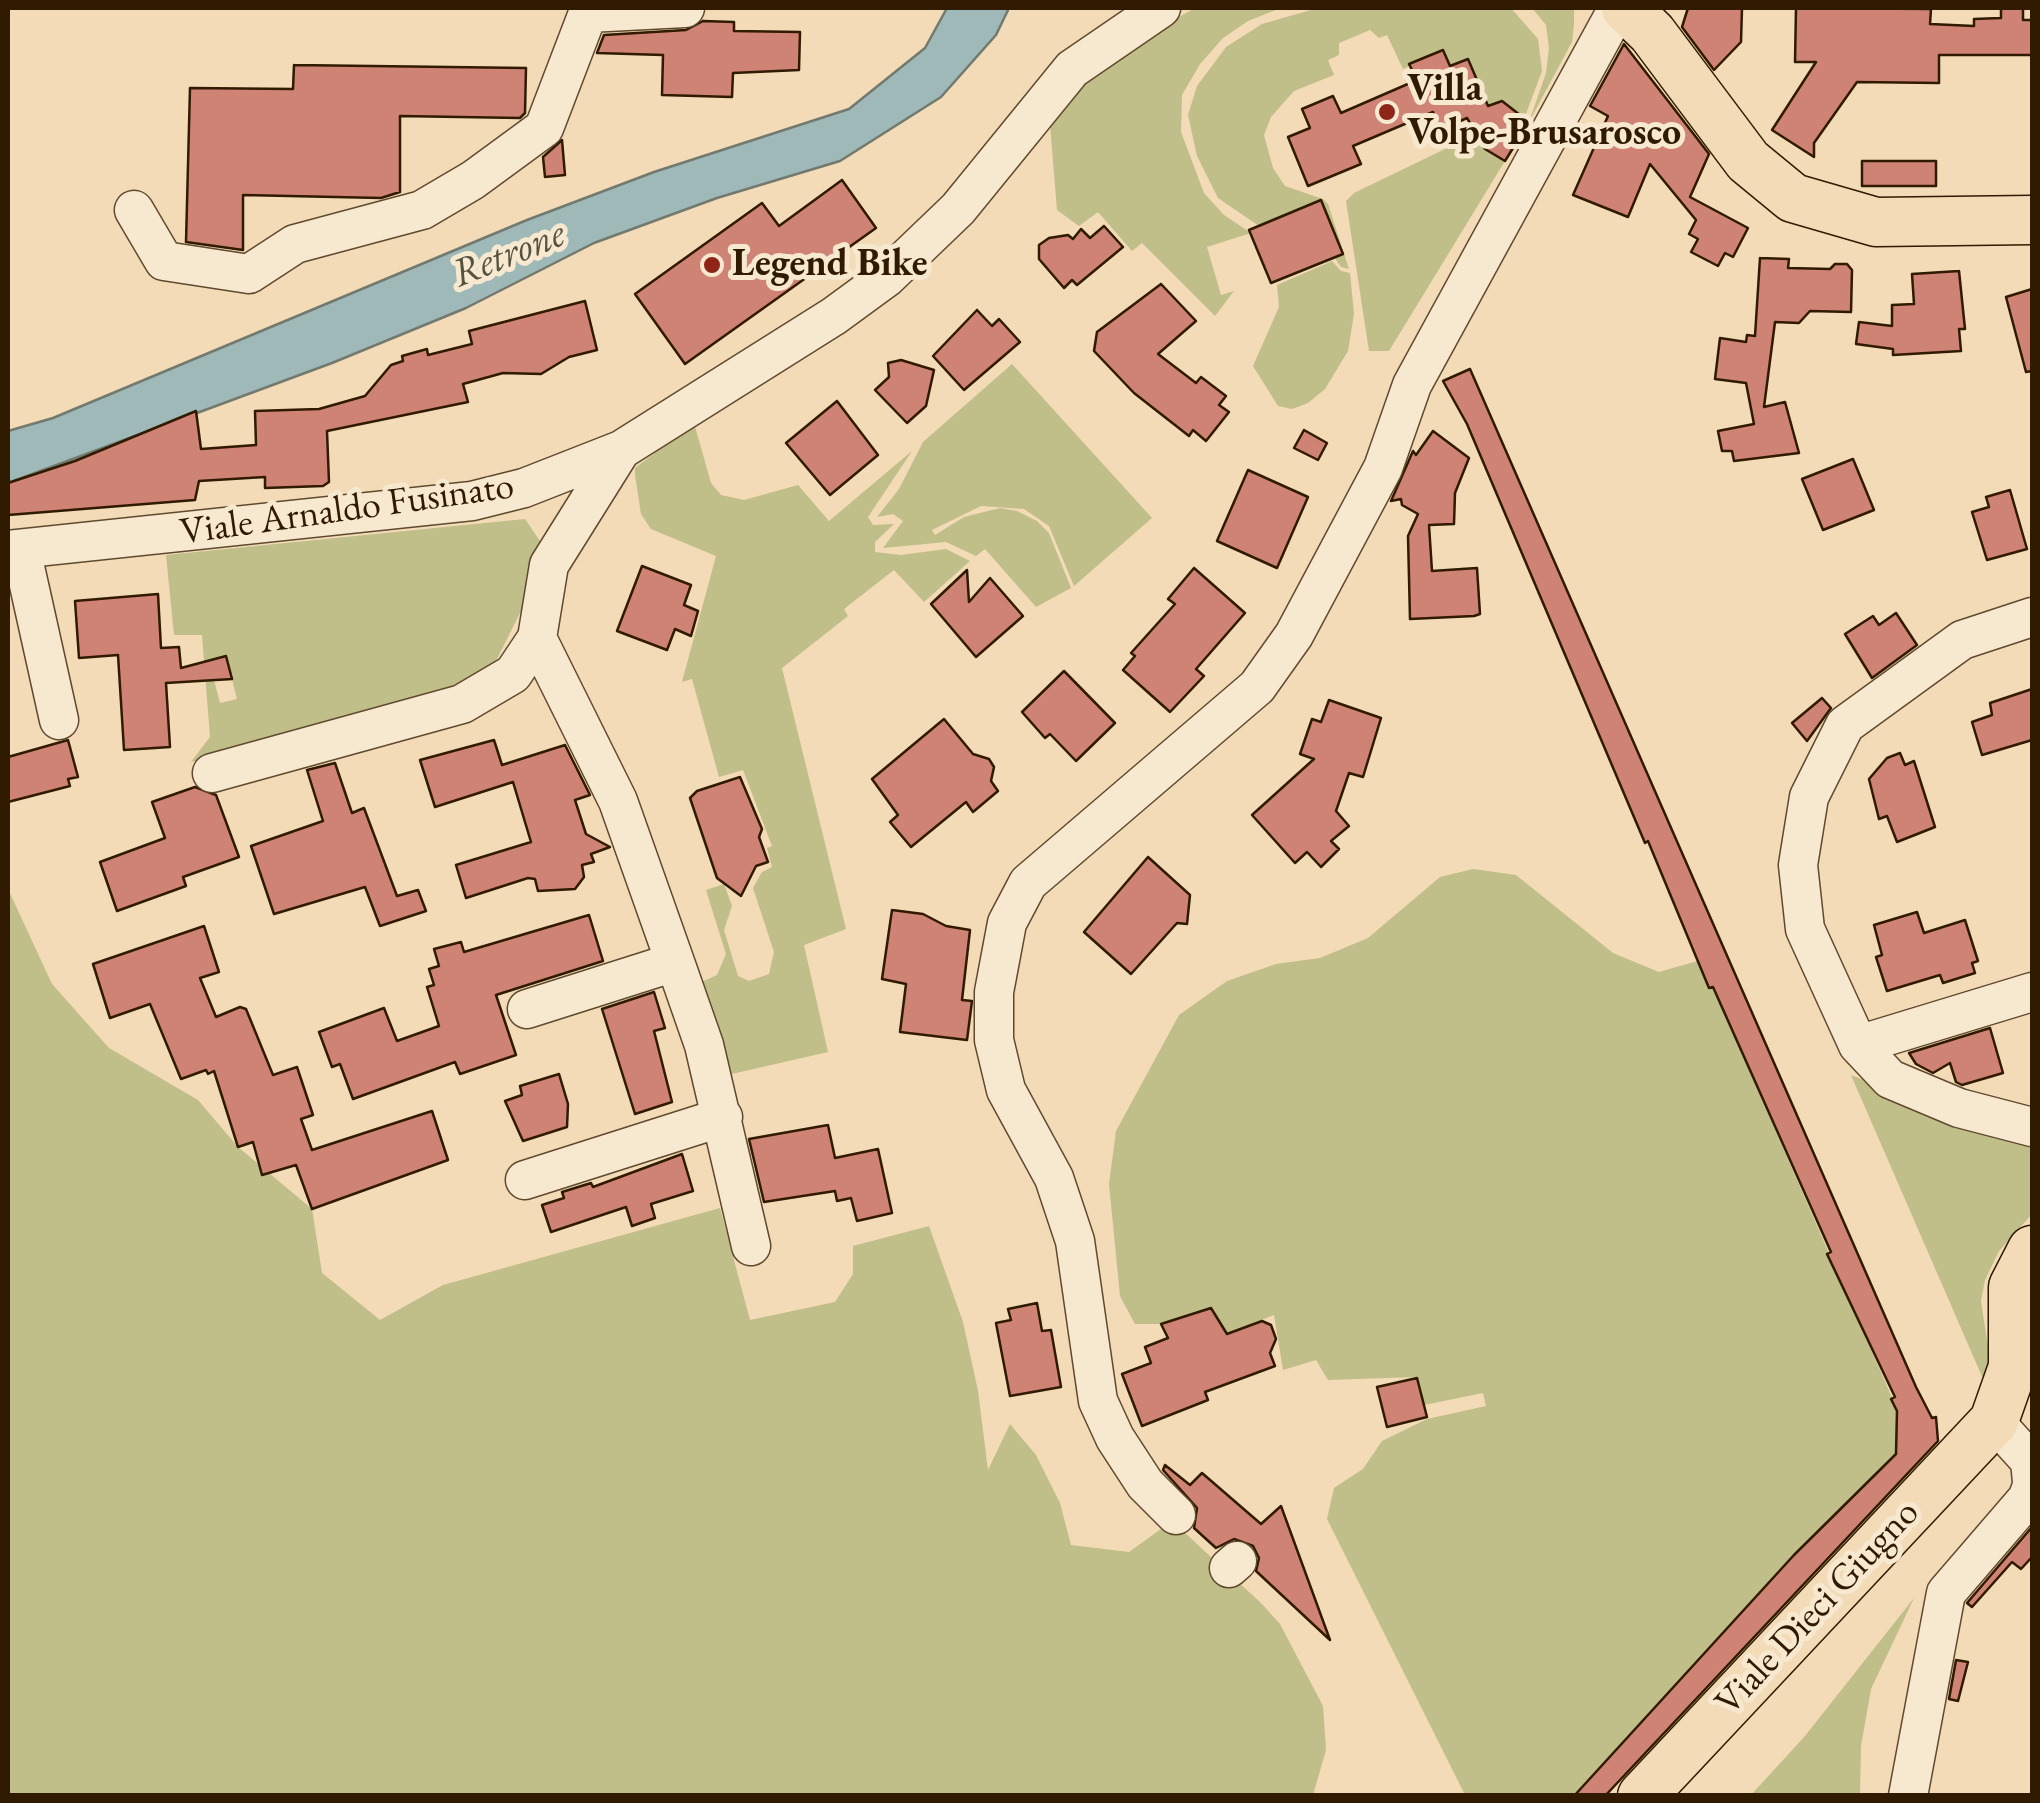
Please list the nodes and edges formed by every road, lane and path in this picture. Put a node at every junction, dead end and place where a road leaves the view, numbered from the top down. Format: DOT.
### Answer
graph roads {
  1 [pos="685,8"];
  2 [pos="1161,8"];
  3 [pos="1639,14"];
  4 [pos="134,210"];
  5 [pos="2032,220"];
  6 [pos="620,450"];
  7 [pos="14,550"];
  8 [pos="2032,618"];
  9 [pos="537,638"];
  10 [pos="59,720"];
  11 [pos="212,773"];
  12 [pos="675,962"];
  13 [pos="2032,992"];
  14 [pos="527,1010"];
  15 [pos="1858,1045"];
  16 [pos="723,1117"];
  17 [pos="2032,1127"];
  18 [pos="525,1180"];
  19 [pos="750,1246"];
  20 [pos="2032,1250"];
  21 [pos="2022,1368"];
  22 [pos="1994,1420"];
  23 [pos="2032,1484"];
  24 [pos="1176,1515"];
  25 [pos="1642,1796"];
  26 [pos="1908,1796"];
  1 -- 4 [label="street"];
  2 -- 6 [label="street, Viale Arnaldo Fusinato"];
  3 -- 5 [label="main road"];
  3 -- 24 [label="street"];
  6 -- 7 [label="street, Viale Arnaldo Fusinato"];
  6 -- 9 [label="street"];
  7 -- 10 [label="street, Viale Arnaldo Fusinato"];
  8 -- 15 [label="street"];
  9 -- 11 [label="street"];
  9 -- 12 [label="street"];
  12 -- 14 [label="street"];
  12 -- 16 [label="street"];
  13 -- 15 [label="street"];
  15 -- 17 [label="street"];
  16 -- 18 [label="street"];
  16 -- 19 [label="street"];
  20 -- 21 [label="main road"];
  21 -- 22 [label="main road"];
  22 -- 23 [label="street"];
  22 -- 25 [label="main road, Viale Dieci Giugno"];
  23 -- 26 [label="street"];
}
